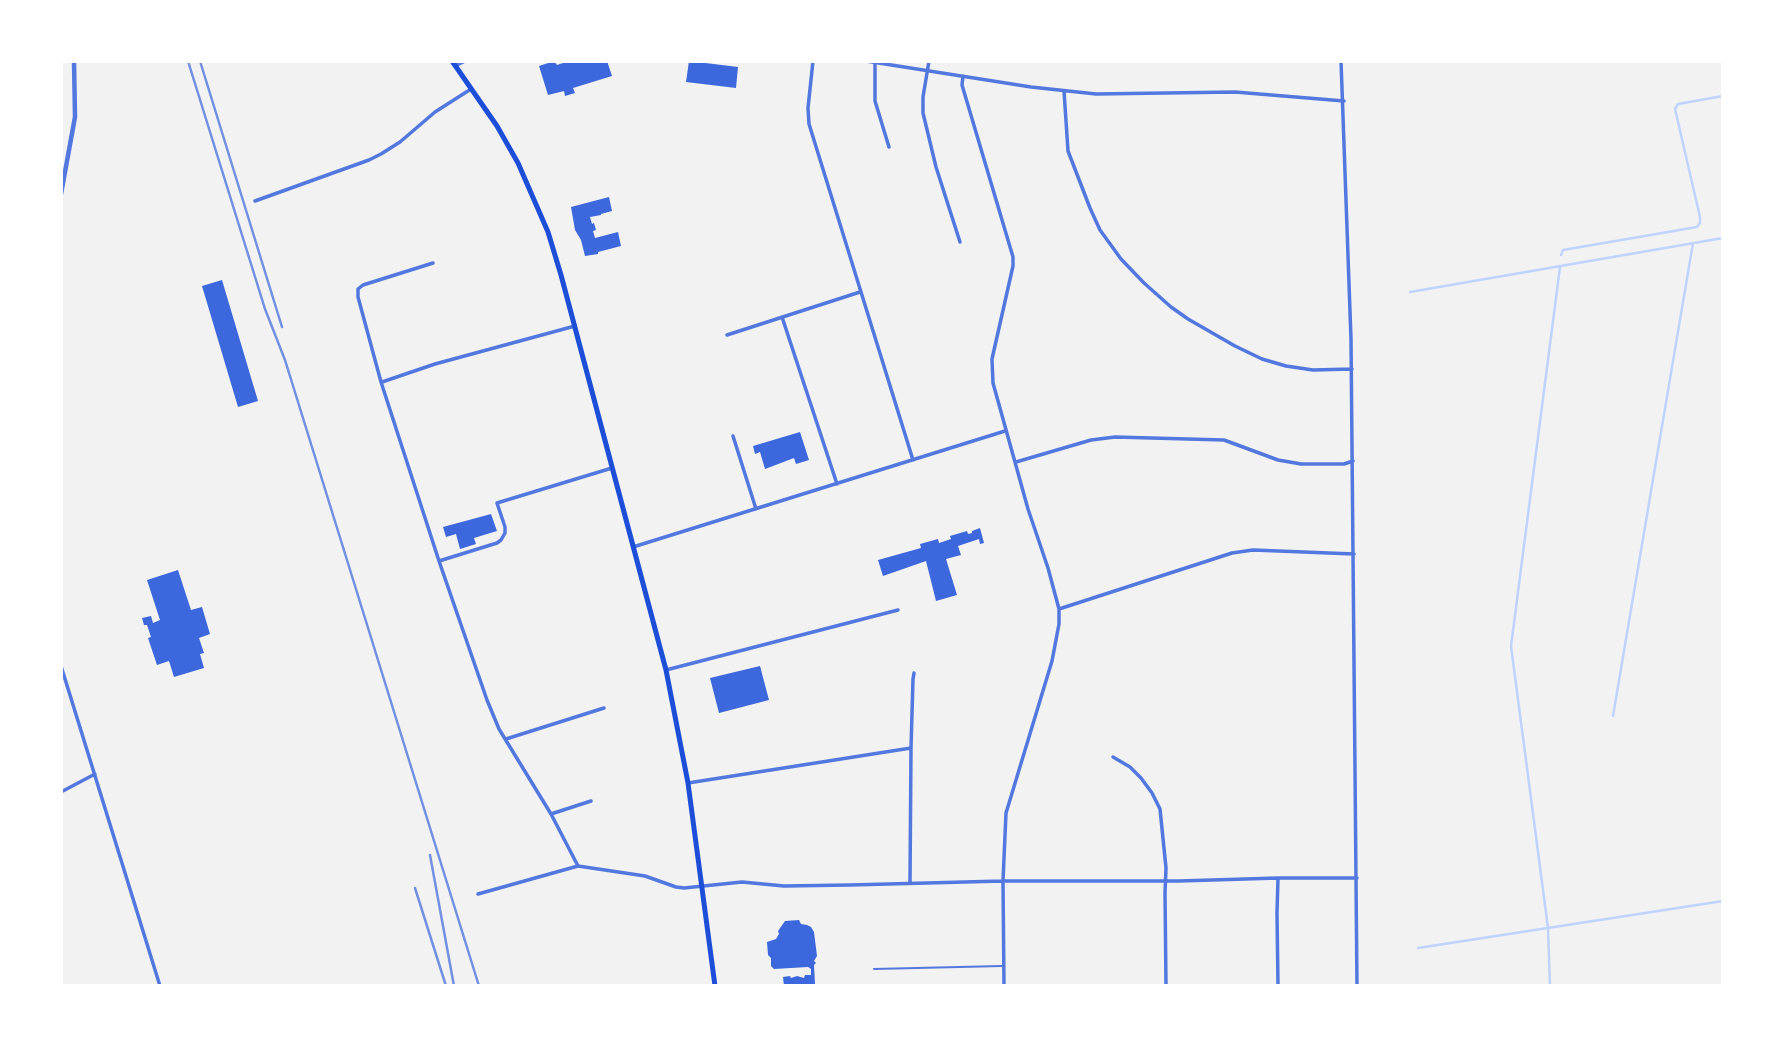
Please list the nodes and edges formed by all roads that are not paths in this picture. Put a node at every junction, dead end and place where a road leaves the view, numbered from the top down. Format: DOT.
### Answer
graph roads {
  1 [pos="74,61"];
  2 [pos="465,61"];
  3 [pos="813,61"];
  4 [pos="866,61"];
  5 [pos="929,61"];
  6 [pos="1341,61"];
  7 [pos="875,62"];
  8 [pos="454,63"];
  9 [pos="927,71"];
  10 [pos="963,76"];
  11 [pos="471,89"];
  12 [pos="1064,91"];
  13 [pos="1344,101"];
  14 [pos="890,147"];
  15 [pos="61,194"];
  16 [pos="255,201"];
  17 [pos="960,242"];
  18 [pos="433,262"];
  19 [pos="860,292"];
  20 [pos="782,317"];
  21 [pos="575,326"];
  22 [pos="727,335"];
  23 [pos="1352,369"];
  24 [pos="381,382"];
  25 [pos="1006,431"];
  26 [pos="733,436"];
  27 [pos="913,460"];
  28 [pos="1353,461"];
  29 [pos="1016,462"];
  30 [pos="612,468"];
  31 [pos="837,484"];
  32 [pos="755,509"];
  33 [pos="633,547"];
  34 [pos="1354,554"];
  35 [pos="439,561"];
  36 [pos="1059,609"];
  37 [pos="898,610"];
  38 [pos="61,666"];
  39 [pos="666,670"];
  40 [pos="914,673"];
  41 [pos="604,708"];
  42 [pos="506,739"];
  43 [pos="911,748"];
  44 [pos="1112,757"];
  45 [pos="95,774"];
  46 [pos="688,783"];
  47 [pos="61,792"];
  48 [pos="591,801"];
  49 [pos="551,814"];
  50 [pos="578,866"];
  51 [pos="1278,878"];
  52 [pos="1357,878"];
  53 [pos="1003,881"];
  54 [pos="1165,881"];
  55 [pos="910,883"];
  56 [pos="702,887"];
  57 [pos="478,894"];
  58 [pos="1003,966"];
  59 [pos="874,969"];
  60 [pos="160,986"];
  61 [pos="715,986"];
  62 [pos="1004,986"];
  63 [pos="1166,986"];
  64 [pos="1278,986"];
  65 [pos="1357,986"];
  1 -- 15 [label="street"];
  2 -- 8 [label="street"];
  3 -- 19 [label="street"];
  4 -- 7 [label="street"];
  5 -- 9 [label="street"];
  6 -- 13 [label="street"];
  7 -- 9 [label="street"];
  7 -- 14 [label="street"];
  8 -- 11 [label="main road"];
  9 -- 10 [label="street"];
  9 -- 17 [label="street"];
  10 -- 12 [label="street"];
  10 -- 25 [label="street"];
  11 -- 16 [label="street"];
  11 -- 21 [label="main road"];
  12 -- 13 [label="street"];
  12 -- 23 [label="street"];
  13 -- 23 [label="street"];
  18 -- 24 [label="street"];
  19 -- 20 [label="street"];
  19 -- 27 [label="street"];
  20 -- 22 [label="street"];
  20 -- 31 [label="street"];
  21 -- 24 [label="street"];
  21 -- 30 [label="main road"];
  23 -- 28 [label="street"];
  24 -- 35 [label="street"];
  25 -- 27 [label="street"];
  25 -- 29 [label="street"];
  26 -- 32 [label="street"];
  27 -- 31 [label="street"];
  28 -- 29 [label="street"];
  28 -- 34 [label="street"];
  29 -- 36 [label="street"];
  30 -- 33 [label="main road"];
  30 -- 35 [label="street"];
  31 -- 32 [label="street"];
  32 -- 33 [label="street"];
  33 -- 39 [label="main road"];
  34 -- 36 [label="street"];
  34 -- 52 [label="street"];
  35 -- 42 [label="street"];
  36 -- 53 [label="street"];
  37 -- 39 [label="street"];
  38 -- 45 [label="street"];
  39 -- 46 [label="main road"];
  40 -- 43 [label="street"];
  41 -- 42 [label="street"];
  42 -- 49 [label="street"];
  43 -- 46 [label="street"];
  43 -- 55 [label="street"];
  44 -- 54 [label="street"];
  45 -- 47 [label="street"];
  45 -- 60 [label="street"];
  46 -- 56 [label="main road"];
  48 -- 49 [label="street"];
  49 -- 50 [label="street"];
  50 -- 56 [label="street"];
  50 -- 57 [label="street"];
  51 -- 52 [label="street"];
  51 -- 54 [label="street"];
  51 -- 64 [label="street"];
  52 -- 65 [label="street"];
  53 -- 54 [label="street"];
  53 -- 55 [label="street"];
  53 -- 58 [label="street"];
  54 -- 63 [label="street"];
  55 -- 56 [label="street"];
  56 -- 61 [label="main road"];
  58 -- 59 [label="lane"];
  58 -- 62 [label="street"];
}
